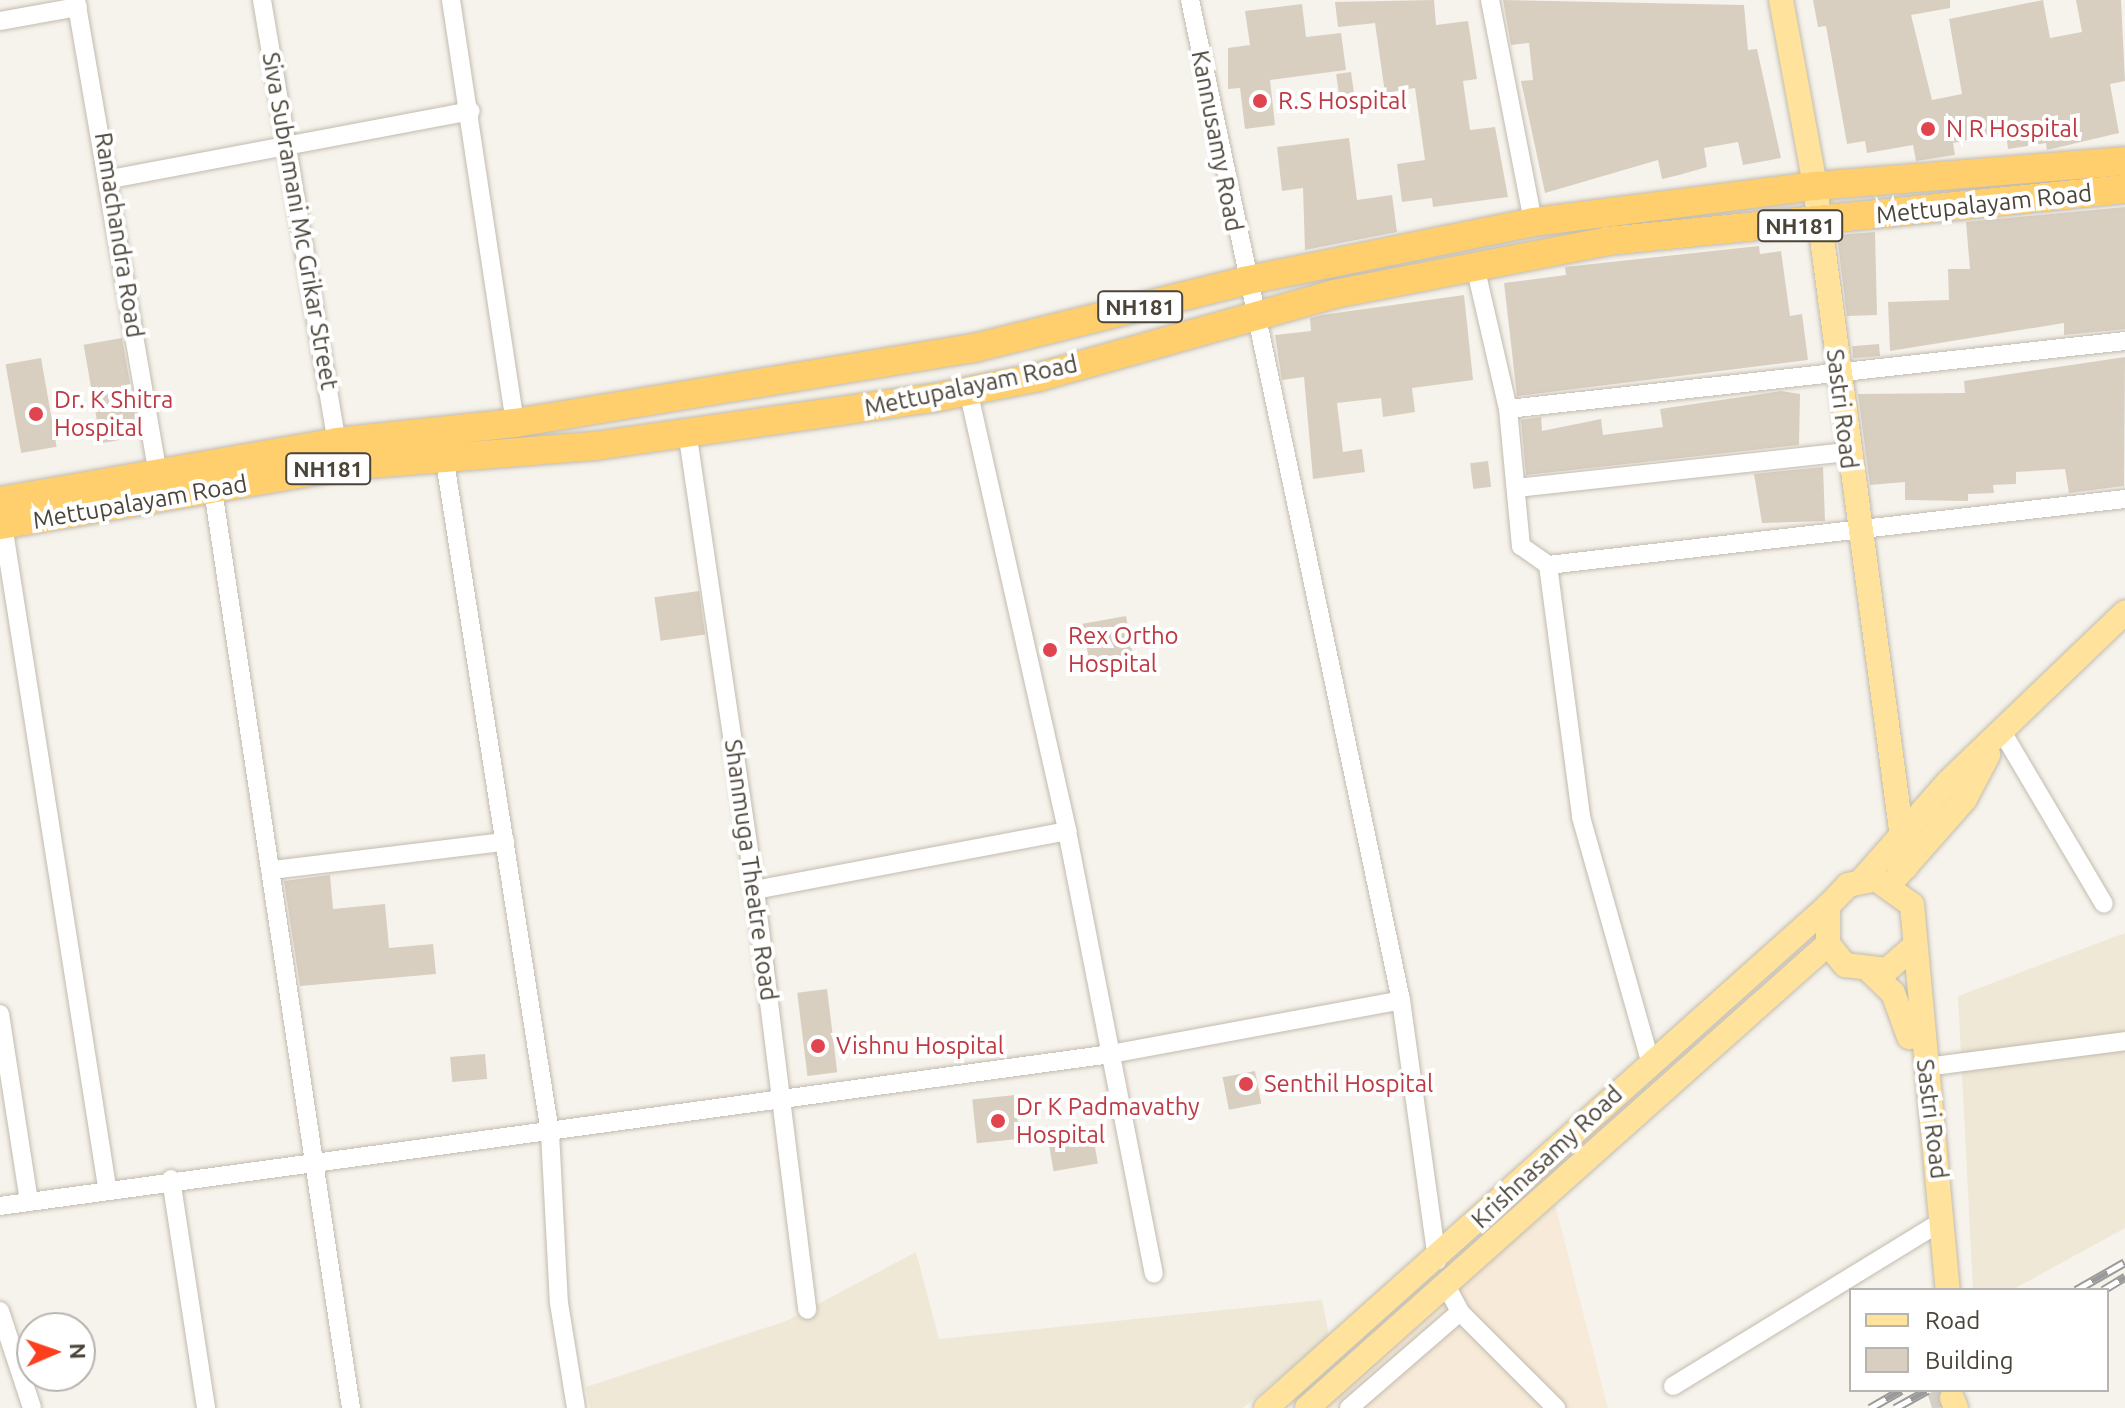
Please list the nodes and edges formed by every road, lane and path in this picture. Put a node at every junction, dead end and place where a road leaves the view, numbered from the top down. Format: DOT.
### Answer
graph roads {
  1 [pos="262,0"];
  2 [pos="451,0"];
  3 [pos="1190,0"];
  4 [pos="1490,0"];
  5 [pos="1781,0"];
  6 [pos="77,4"];
  7 [pos="0,21"];
  8 [pos="471,111"];
  9 [pos="290,144"];
  10 [pos="2125,161"];
  11 [pos="111,179"];
  12 [pos="1815,186"];
  13 [pos="2125,189"];
  14 [pos="1533,222"];
  15 [pos="1817,224"];
  16 [pos="1475,266"];
  17 [pos="1244,281"];
  18 [pos="1251,313"];
  19 [pos="2125,341"];
  20 [pos="1837,370"];
  21 [pos="968,390"];
  22 [pos="1508,409"];
  23 [pos="515,423"];
  24 [pos="687,431"];
  25 [pos="337,442"];
  26 [pos="442,444"];
  27 [pos="1847,452"];
  28 [pos="157,471"];
  29 [pos="1516,488"];
  30 [pos="213,490"];
  31 [pos="2125,499"];
  32 [pos="1,517"];
  33 [pos="1856,525"];
  34 [pos="1548,565"];
  35 [pos="2125,612"];
  36 [pos="1999,740"];
  37 [pos="1067,831"];
  38 [pos="505,842"];
  39 [pos="1893,844"];
  40 [pos="272,870"];
  41 [pos="1898,875"];
  42 [pos="1862,880"];
  43 [pos="755,890"];
  44 [pos="2104,904"];
  45 [pos="1828,906"];
  46 [pos="1828,944"];
  47 [pos="1911,949"];
  48 [pos="1871,972"];
  49 [pos="1401,1000"];
  50 [pos="0,1014"];
  51 [pos="2125,1041"];
  52 [pos="1111,1054"];
  53 [pos="1650,1061"];
  54 [pos="1926,1067"];
  55 [pos="781,1094"];
  56 [pos="550,1133"];
  57 [pos="314,1165"];
  58 [pos="171,1179"];
  59 [pos="107,1187"];
  60 [pos="29,1201"];
  61 [pos="0,1206"];
  62 [pos="1934,1226"];
  63 [pos="1437,1261"];
  64 [pos="1154,1274"];
  65 [pos="1936,1288"];
  66 [pos="1948,1288"];
  67 [pos="1448,1289"];
  68 [pos="807,1310"];
  69 [pos="0,1311"];
  70 [pos="1460,1312"];
  71 [pos="1673,1386"];
  72 [pos="32,1408"];
  73 [pos="206,1408"];
  74 [pos="351,1408"];
  75 [pos="576,1408"];
  76 [pos="1266,1408"];
  77 [pos="1307,1408"];
  78 [pos="1349,1408"];
  79 [pos="1556,1408"];
  1 -- 9 [label="street, Siva Subramani Mc Grikar Street"];
  2 -- 8 [label="street"];
  3 -- 17 [label="street, Kannusamy Road"];
  4 -- 14 [label="street"];
  5 -- 12 [label="main road, Sastri Road"];
  6 -- 7 [label="street"];
  6 -- 11 [label="street, Ramachandra Road"];
  8 -- 9 [label="street"];
  8 -- 23 [label="street"];
  9 -- 11 [label="street"];
  9 -- 25 [label="street, Siva Subramani Mc Grikar Street"];
  10 -- 12 [label="highway, Mettupalayam Road / NH181"];
  11 -- 28 [label="street, Ramachandra Road"];
  12 -- 14 [label="highway, Mettupalayam Road / NH181"];
  12 -- 15 [label="main road, Sastri Road"];
  13 -- 15 [label="highway, Mettupalayam Road / NH181"];
  14 -- 17 [label="highway, Mettupalayam Road / NH181"];
  15 -- 16 [label="highway, Mettupalayam Road / NH181"];
  15 -- 20 [label="main road, Sastri Road"];
  16 -- 18 [label="highway, Mettupalayam Road / NH181"];
  16 -- 22 [label="street"];
  17 -- 18 [label="street, Kannusamy Road"];
  17 -- 23 [label="highway, Mettupalayam Road / NH181"];
  18 -- 21 [label="highway, Mettupalayam Road / NH181"];
  18 -- 49 [label="street, Kannusamy Road"];
  19 -- 20 [label="street"];
  20 -- 22 [label="street"];
  20 -- 27 [label="main road, Sastri Road"];
  21 -- 24 [label="highway, Mettupalayam Road / NH181"];
  21 -- 37 [label="street"];
  22 -- 29 [label="street"];
  23 -- 26 [label="highway, Mettupalayam Road / NH181"];
  24 -- 26 [label="highway, Mettupalayam Road / NH181"];
  24 -- 43 [label="street, Shanmuga Theatre Road"];
  25 -- 26 [label="highway, Mettupalayam Road / NH181"];
  25 -- 28 [label="highway, Mettupalayam Road / NH181"];
  26 -- 30 [label="highway, Mettupalayam Road / NH181"];
  26 -- 38 [label="street"];
  27 -- 29 [label="street"];
  27 -- 33 [label="main road, Sastri Road"];
  28 -- 32 [label="highway, Mettupalayam Road / NH181"];
  29 -- 34 [label="street"];
  30 -- 32 [label="highway, Mettupalayam Road / NH181"];
  30 -- 40 [label="street"];
  31 -- 33 [label="street"];
  32 -- 59 [label="street"];
  33 -- 34 [label="street"];
  33 -- 39 [label="main road, Sastri Road"];
  34 -- 53 [label="street"];
  35 -- 36 [label="main road"];
  36 -- 39 [label="main road"];
  36 -- 41 [label="main road"];
  36 -- 44 [label="street"];
  37 -- 43 [label="street"];
  37 -- 52 [label="street"];
  38 -- 40 [label="street"];
  38 -- 56 [label="street"];
  39 -- 41 [label="main road, Sastri Road"];
  39 -- 42 [label="main road"];
  40 -- 57 [label="street"];
  41 -- 42 [label="main road"];
  41 -- 47 [label="main road"];
  42 -- 45 [label="main road"];
  43 -- 55 [label="street, Shanmuga Theatre Road"];
  45 -- 46 [label="main road"];
  45 -- 53 [label="main road, Krishnasamy Road"];
  46 -- 48 [label="main road"];
  46 -- 67 [label="main road"];
  47 -- 48 [label="main road"];
  47 -- 54 [label="main road, Sastri Road"];
  48 -- 62 [label="main road, Sastri Road"];
  49 -- 52 [label="street"];
  49 -- 63 [label="street, Kannusamy Road"];
  50 -- 60 [label="street"];
  51 -- 54 [label="street"];
  52 -- 55 [label="street"];
  52 -- 64 [label="street"];
  53 -- 63 [label="main road, Krishnasamy Road"];
  54 -- 66 [label="main road, Sastri Road"];
  55 -- 56 [label="street"];
  55 -- 68 [label="street, Shanmuga Theatre Road"];
  56 -- 57 [label="street"];
  56 -- 75 [label="street"];
  57 -- 58 [label="street"];
  57 -- 74 [label="street"];
  58 -- 59 [label="street"];
  58 -- 73 [label="street"];
  59 -- 60 [label="street"];
  60 -- 61 [label="street"];
  62 -- 65 [label="main road, Sastri Road"];
  62 -- 71 [label="street"];
  63 -- 76 [label="main road, Krishnasamy Road"];
  67 -- 70 [label="street"];
  67 -- 77 [label="main road"];
  69 -- 72 [label="street"];
  70 -- 78 [label="street"];
  70 -- 79 [label="street"];
}
